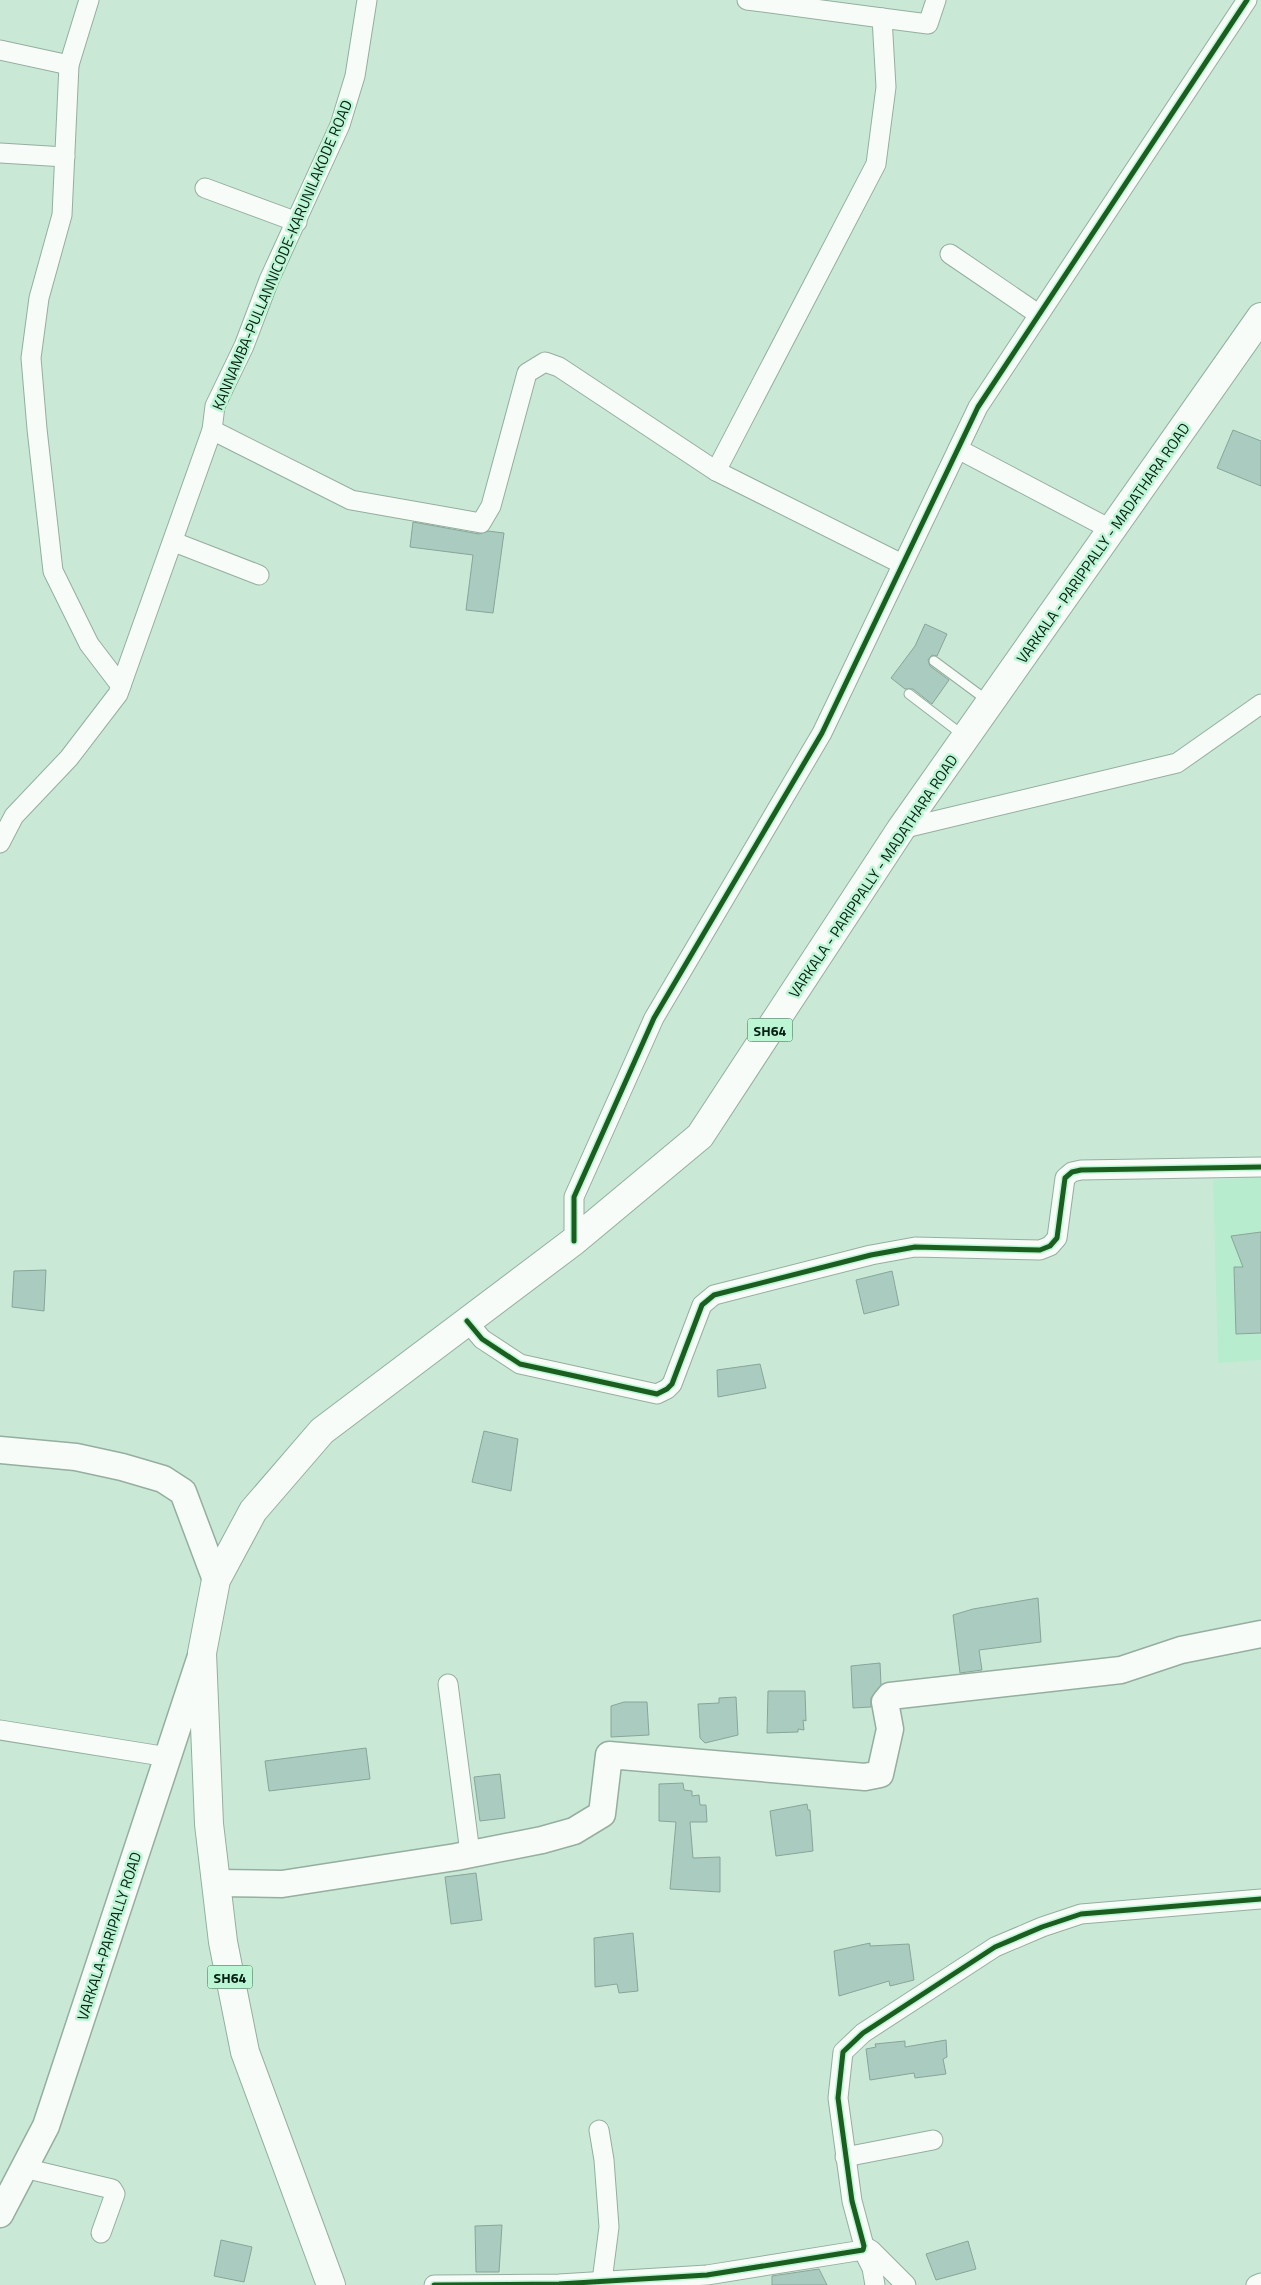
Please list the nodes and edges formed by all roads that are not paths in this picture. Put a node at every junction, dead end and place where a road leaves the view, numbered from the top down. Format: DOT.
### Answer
graph roads {
  1 [pos="89,0"];
  2 [pos="367,0"];
  3 [pos="747,0"];
  4 [pos="936,0"];
  5 [pos="1246,0"];
  6 [pos="882,18"];
  7 [pos="0,50"];
  8 [pos="69,65"];
  9 [pos="0,153"];
  10 [pos="65,157"];
  11 [pos="205,188"];
  12 [pos="298,222"];
  13 [pos="950,254"];
  14 [pos="1038,314"];
  15 [pos="1261,317"];
  16 [pos="212,430"];
  17 [pos="958,448"];
  18 [pos="716,471"];
  19 [pos="1112,530"];
  20 [pos="174,542"];
  21 [pos="902,564"];
  22 [pos="259,575"];
  23 [pos="934,661"];
  24 [pos="121,686"];
  25 [pos="909,694"];
  26 [pos="991,702"];
  27 [pos="1261,704"];
  28 [pos="966,738"];
  29 [pos="902,829"];
  30 [pos="0,843"];
  31 [pos="1261,1167"];
  32 [pos="574,1241"];
  33 [pos="467,1321"];
  34 [pos="0,1450"];
  35 [pos="216,1580"];
  36 [pos="1261,1634"];
  37 [pos="202,1653"];
  38 [pos="448,1684"];
  39 [pos="0,1730"];
  40 [pos="168,1757"];
  41 [pos="470,1853"];
  42 [pos="216,1883"];
  43 [pos="1261,1899"];
  44 [pos="599,2130"];
  45 [pos="933,2140"];
  46 [pos="845,2156"];
  47 [pos="24,2168"];
  48 [pos="0,2214"];
  49 [pos="101,2233"];
  50 [pos="864,2248"];
  51 [pos="707,2280"];
  52 [pos="602,2281"];
  53 [pos="1261,2283"];
  54 [pos="331,2285"];
  55 [pos="434,2285"];
  56 [pos="875,2285"];
  57 [pos="906,2285"];
  58 [pos="1256,2285"];
  1 -- 8 [label="street"];
  2 -- 12 [label="street, KANNAMBA-PULLANNICODE-KARUNILAKODE ROAD"];
  3 -- 6 [label="street"];
  4 -- 6 [label="street"];
  5 -- 14 [label="street"];
  6 -- 18 [label="street"];
  7 -- 8 [label="street"];
  8 -- 10 [label="street"];
  9 -- 10 [label="street"];
  10 -- 24 [label="street"];
  11 -- 12 [label="street"];
  12 -- 16 [label="street, KANNAMBA-PULLANNICODE-KARUNILAKODE ROAD"];
  13 -- 14 [label="street"];
  14 -- 17 [label="street"];
  15 -- 19 [label="main road, VARKALA - PARIPPALLY - MADATHARA ROAD / SH64"];
  16 -- 18 [label="street"];
  16 -- 20 [label="street, KANNAMBA-PULLANNICODE-KARUNILAKODE ROAD"];
  17 -- 19 [label="street"];
  17 -- 21 [label="street"];
  18 -- 21 [label="street"];
  19 -- 26 [label="main road, VARKALA - PARIPPALLY - MADATHARA ROAD / SH64"];
  20 -- 22 [label="street"];
  20 -- 24 [label="street, KANNAMBA-PULLANNICODE-KARUNILAKODE ROAD"];
  21 -- 32 [label="street"];
  23 -- 26 [label="lane"];
  24 -- 30 [label="street, KANNAMBA-PULLANNICODE-KARUNILAKODE ROAD"];
  25 -- 28 [label="lane"];
  26 -- 28 [label="main road, VARKALA - PARIPPALLY - MADATHARA ROAD / SH64"];
  27 -- 29 [label="street"];
  28 -- 29 [label="main road, VARKALA - PARIPPALLY - MADATHARA ROAD / SH64"];
  29 -- 32 [label="main road, VARKALA - PARIPPALLY - MADATHARA ROAD / SH64"];
  31 -- 33 [label="street"];
  32 -- 33 [label="main road, VARKALA - PARIPPALLY - MADATHARA ROAD / SH64"];
  33 -- 35 [label="main road, VARKALA - PARIPPALLY - MADATHARA ROAD / SH64"];
  34 -- 35 [label="main road"];
  35 -- 37 [label="main road, VARKALA - PARIPPALLY - MADATHARA ROAD / SH64"];
  36 -- 41 [label="main road"];
  37 -- 40 [label="main road, VARKALA-PARIPALLY ROAD"];
  37 -- 42 [label="main road, VARKALA - PARIPPALLY - MADATHARA ROAD / SH64"];
  38 -- 41 [label="street"];
  39 -- 40 [label="street"];
  40 -- 47 [label="main road, VARKALA-PARIPALLY ROAD"];
  41 -- 42 [label="main road"];
  42 -- 54 [label="main road, VARKALA - PARIPPALLY - MADATHARA ROAD / SH64"];
  43 -- 46 [label="street"];
  44 -- 52 [label="street"];
  45 -- 46 [label="street"];
  46 -- 50 [label="street"];
  47 -- 48 [label="main road, VARKALA-PARIPALLY ROAD"];
  47 -- 49 [label="street"];
  50 -- 51 [label="street"];
  50 -- 56 [label="street"];
  50 -- 57 [label="street"];
  51 -- 52 [label="street"];
  52 -- 55 [label="street"];
  53 -- 58 [label="street"];
}
